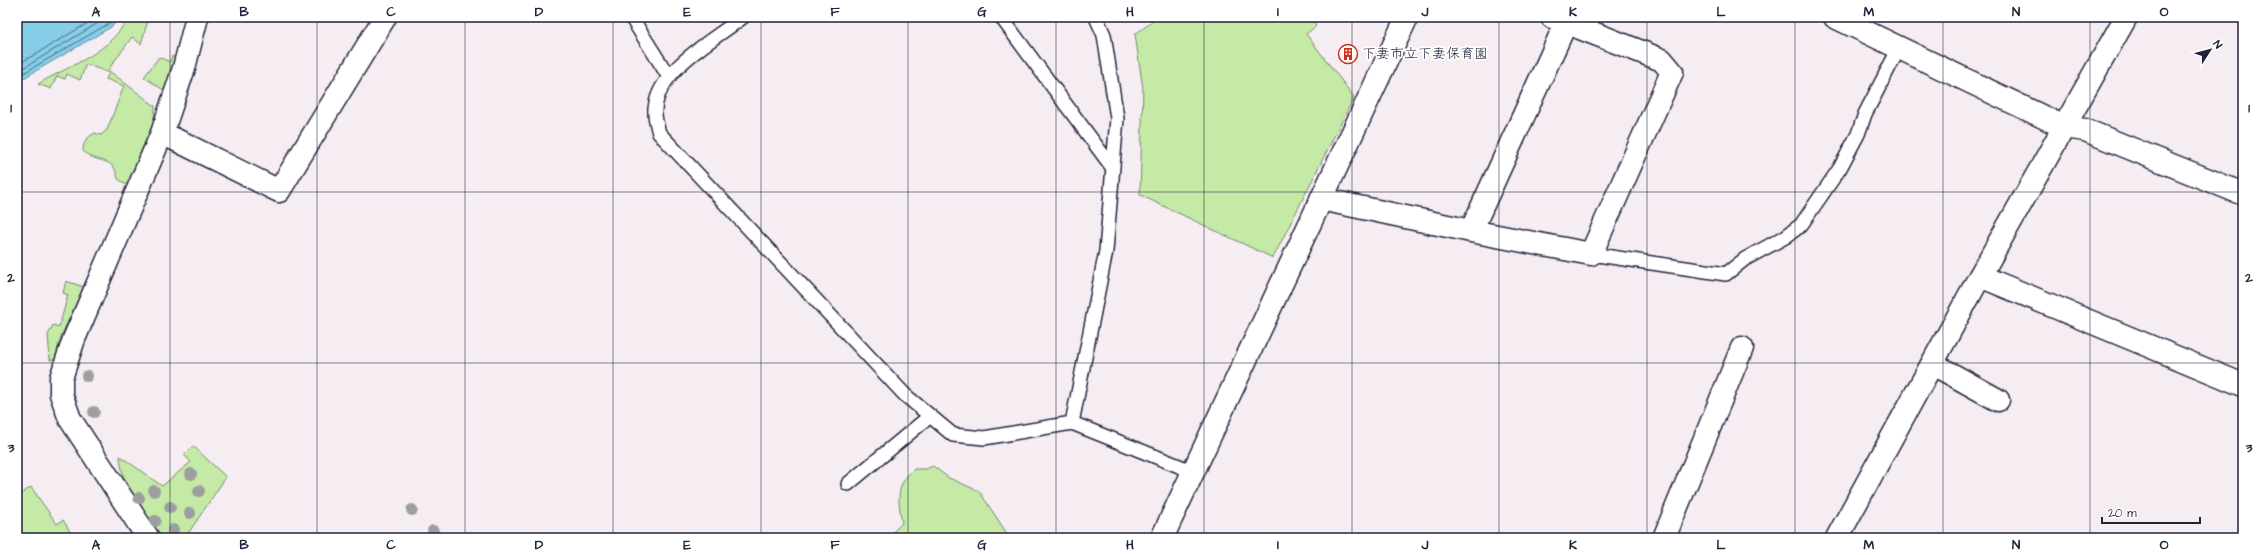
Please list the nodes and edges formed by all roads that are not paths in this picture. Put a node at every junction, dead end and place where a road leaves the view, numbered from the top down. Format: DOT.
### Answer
graph roads {
  1 [pos="197,17"];
  2 [pos="385,17"];
  3 [pos="631,17"];
  4 [pos="743,17"];
  5 [pos="1001,17"];
  6 [pos="1096,17"];
  7 [pos="1408,17"];
  8 [pos="1835,17"];
  9 [pos="2126,17"];
  10 [pos="1559,20"];
  11 [pos="1899,48"];
  12 [pos="669,77"];
  13 [pos="2064,127"];
  14 [pos="162,133"];
  15 [pos="1112,166"];
  16 [pos="2243,194"];
  17 [pos="1321,199"];
  18 [pos="1471,231"];
  19 [pos="1590,254"];
  20 [pos="1980,276"];
  21 [pos="1742,348"];
  22 [pos="1933,364"];
  23 [pos="2243,385"];
  24 [pos="1998,400"];
  25 [pos="930,416"];
  26 [pos="1072,423"];
  27 [pos="1194,472"];
  28 [pos="848,484"];
  29 [pos="148,538"];
  30 [pos="1162,538"];
  31 [pos="1664,538"];
  32 [pos="1837,538"];
  1 -- 14 [label="street"];
  2 -- 14 [label="street"];
  3 -- 12 [label="lane"];
  4 -- 12 [label="lane"];
  5 -- 15 [label="lane"];
  6 -- 15 [label="lane"];
  7 -- 17 [label="street"];
  8 -- 11 [label="street"];
  9 -- 13 [label="street"];
  10 -- 18 [label="street"];
  10 -- 19 [label="street"];
  11 -- 13 [label="street"];
  11 -- 19 [label="lane"];
  12 -- 25 [label="lane"];
  13 -- 16 [label="street"];
  13 -- 20 [label="street"];
  14 -- 29 [label="street"];
  15 -- 26 [label="lane"];
  17 -- 18 [label="street"];
  17 -- 27 [label="street"];
  18 -- 19 [label="street"];
  20 -- 22 [label="street"];
  20 -- 23 [label="street"];
  21 -- 31 [label="street"];
  22 -- 24 [label="street"];
  22 -- 32 [label="street"];
  25 -- 26 [label="lane"];
  25 -- 28 [label="lane"];
  26 -- 27 [label="lane"];
  27 -- 30 [label="street"];
}
